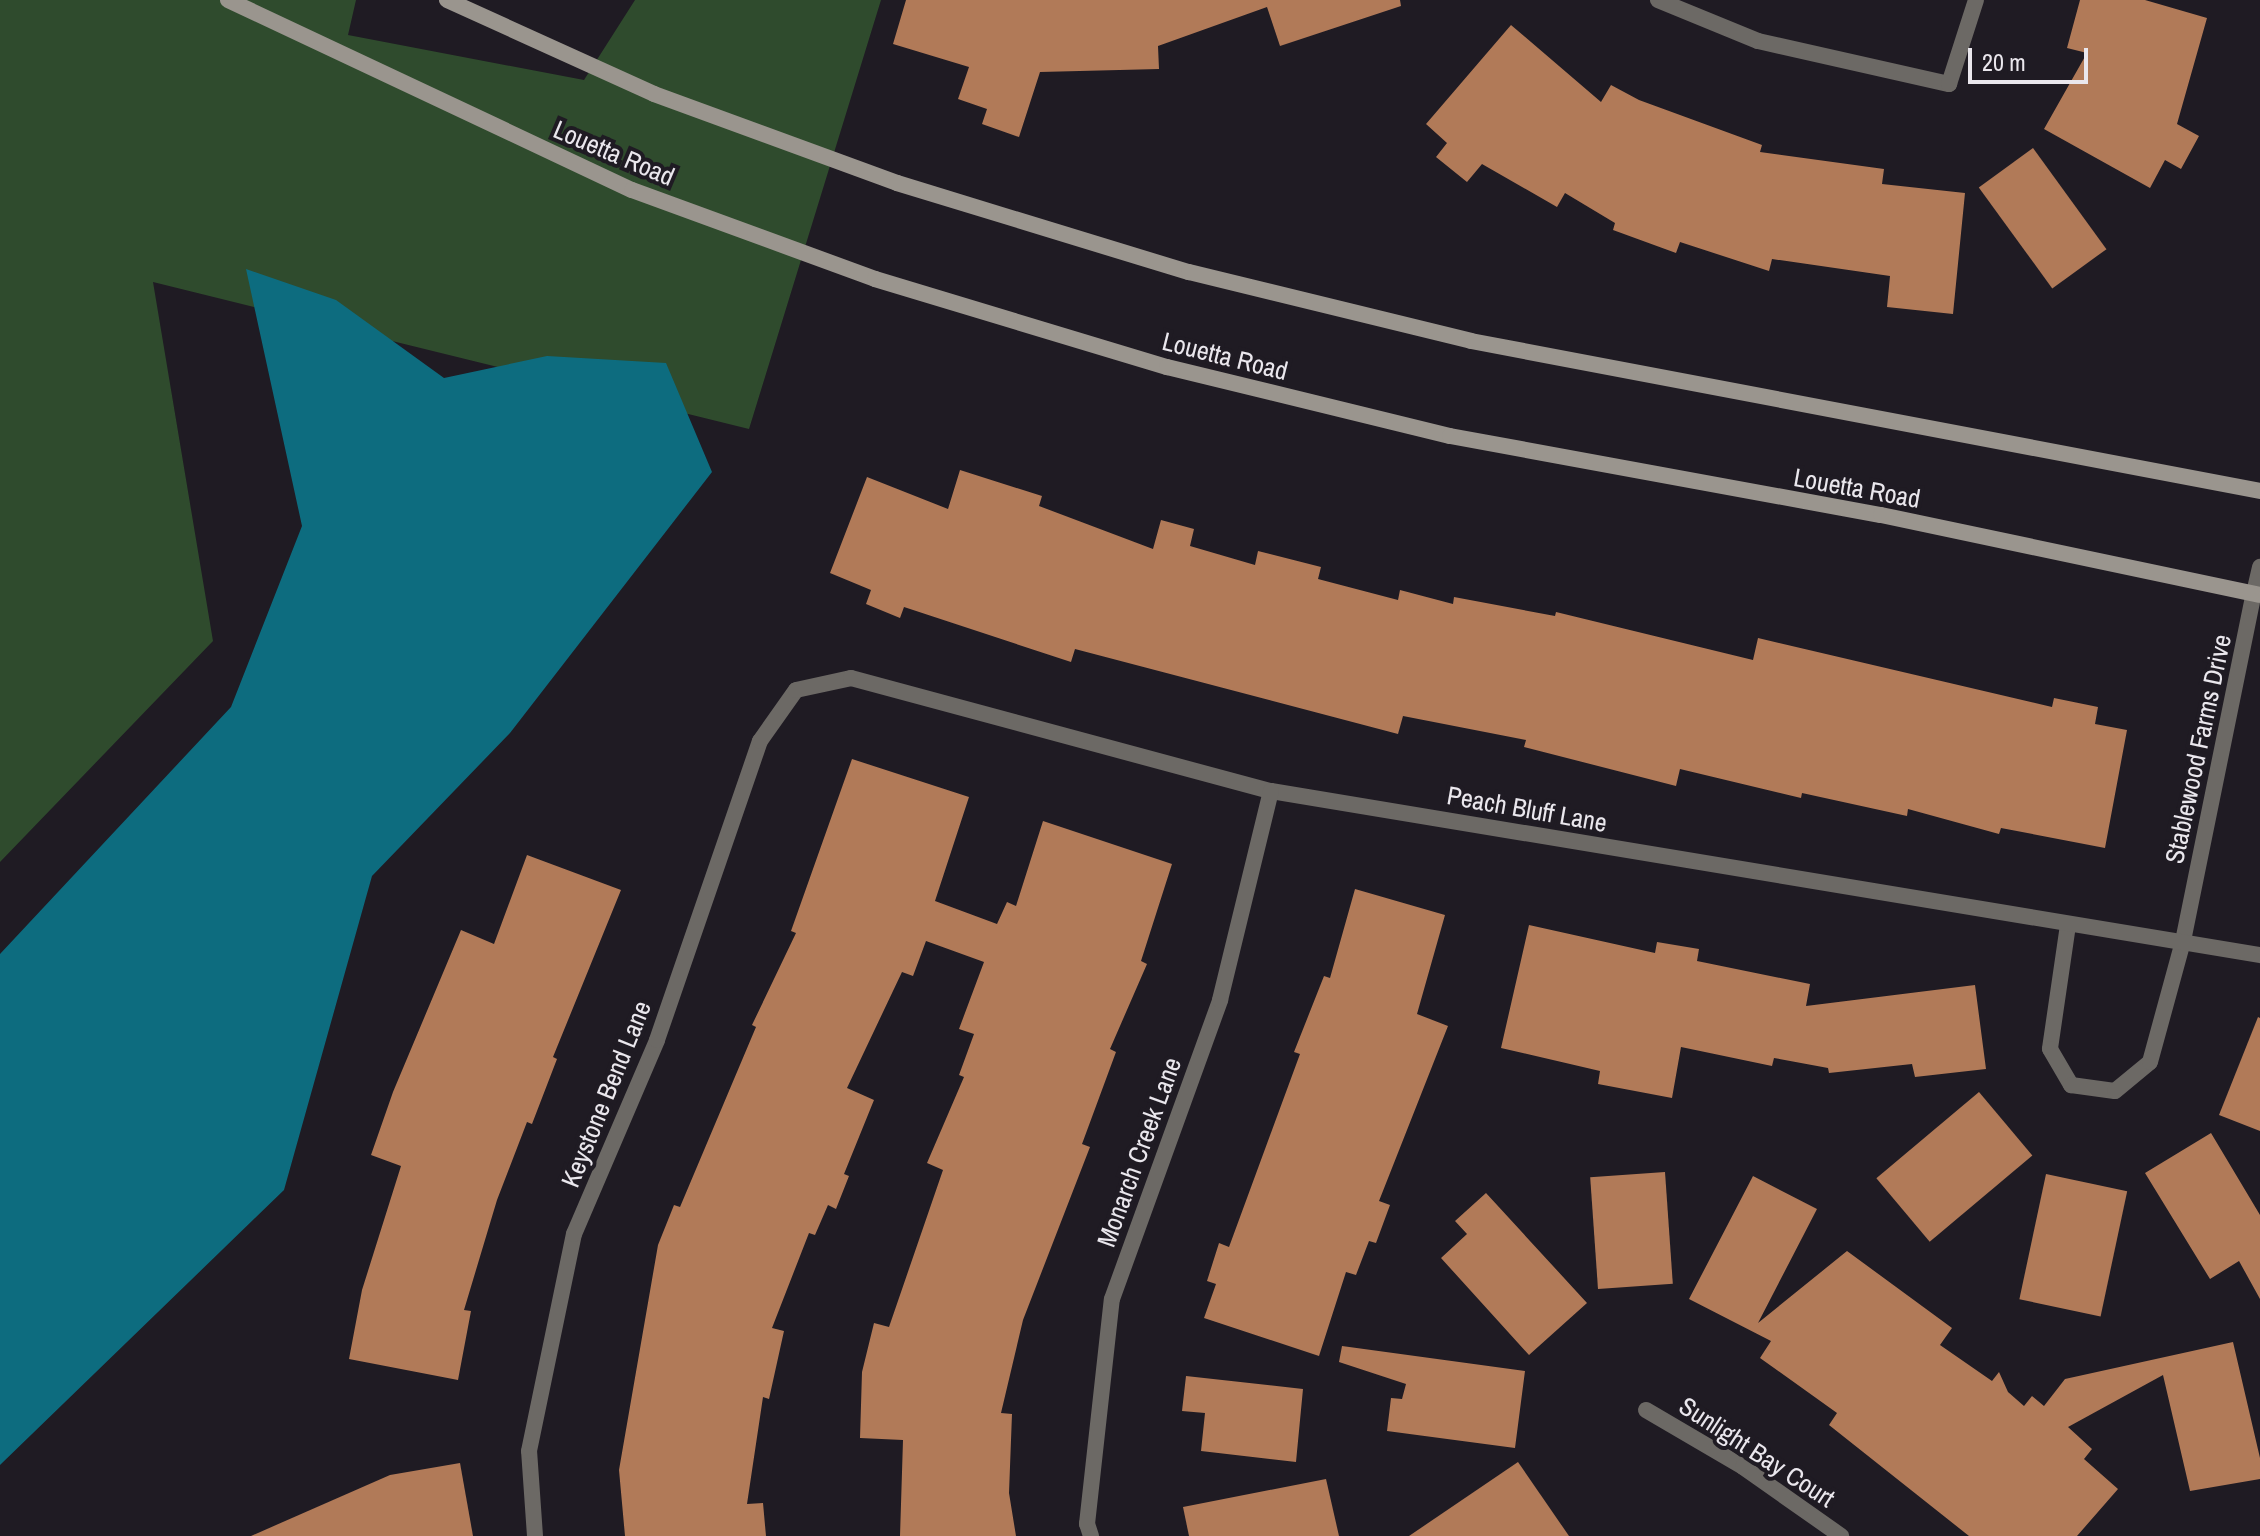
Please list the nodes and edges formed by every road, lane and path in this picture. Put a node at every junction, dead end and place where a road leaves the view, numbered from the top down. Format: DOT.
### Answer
graph roads {
  1 [pos="228,0"];
  2 [pos="447,0"];
  3 [pos="1658,0"];
  4 [pos="1976,0"];
  5 [pos="2260,491"];
  6 [pos="2260,567"];
  7 [pos="2257,594"];
  8 [pos="796,690"];
  9 [pos="1271,791"];
  10 [pos="2068,925"];
  11 [pos="2183,941"];
  12 [pos="2260,955"];
  13 [pos="1646,1410"];
  14 [pos="535,1536"];
  15 [pos="1091,1536"];
  16 [pos="1841,1536"];
  1 -- 7 [label="main road, Louetta Road"];
  2 -- 5 [label="main road"];
  3 -- 4 [label="street"];
  6 -- 7 [label="street, Stablewood Farms Drive"];
  7 -- 11 [label="street, Stablewood Farms Drive"];
  8 -- 9 [label="street, Peach Bluff Lane"];
  8 -- 14 [label="street, Keystone Bend Lane"];
  9 -- 10 [label="street, Peach Bluff Lane"];
  9 -- 15 [label="street, Monarch Creek Lane"];
  10 -- 11 [label="street, Peach Bluff Lane"];
  10 -- 11 [label="street, Stablewood Farms Drive"];
  11 -- 12 [label="street, Peach Bluff Lane"];
  13 -- 16 [label="street, Sunlight Bay Court"];
}
